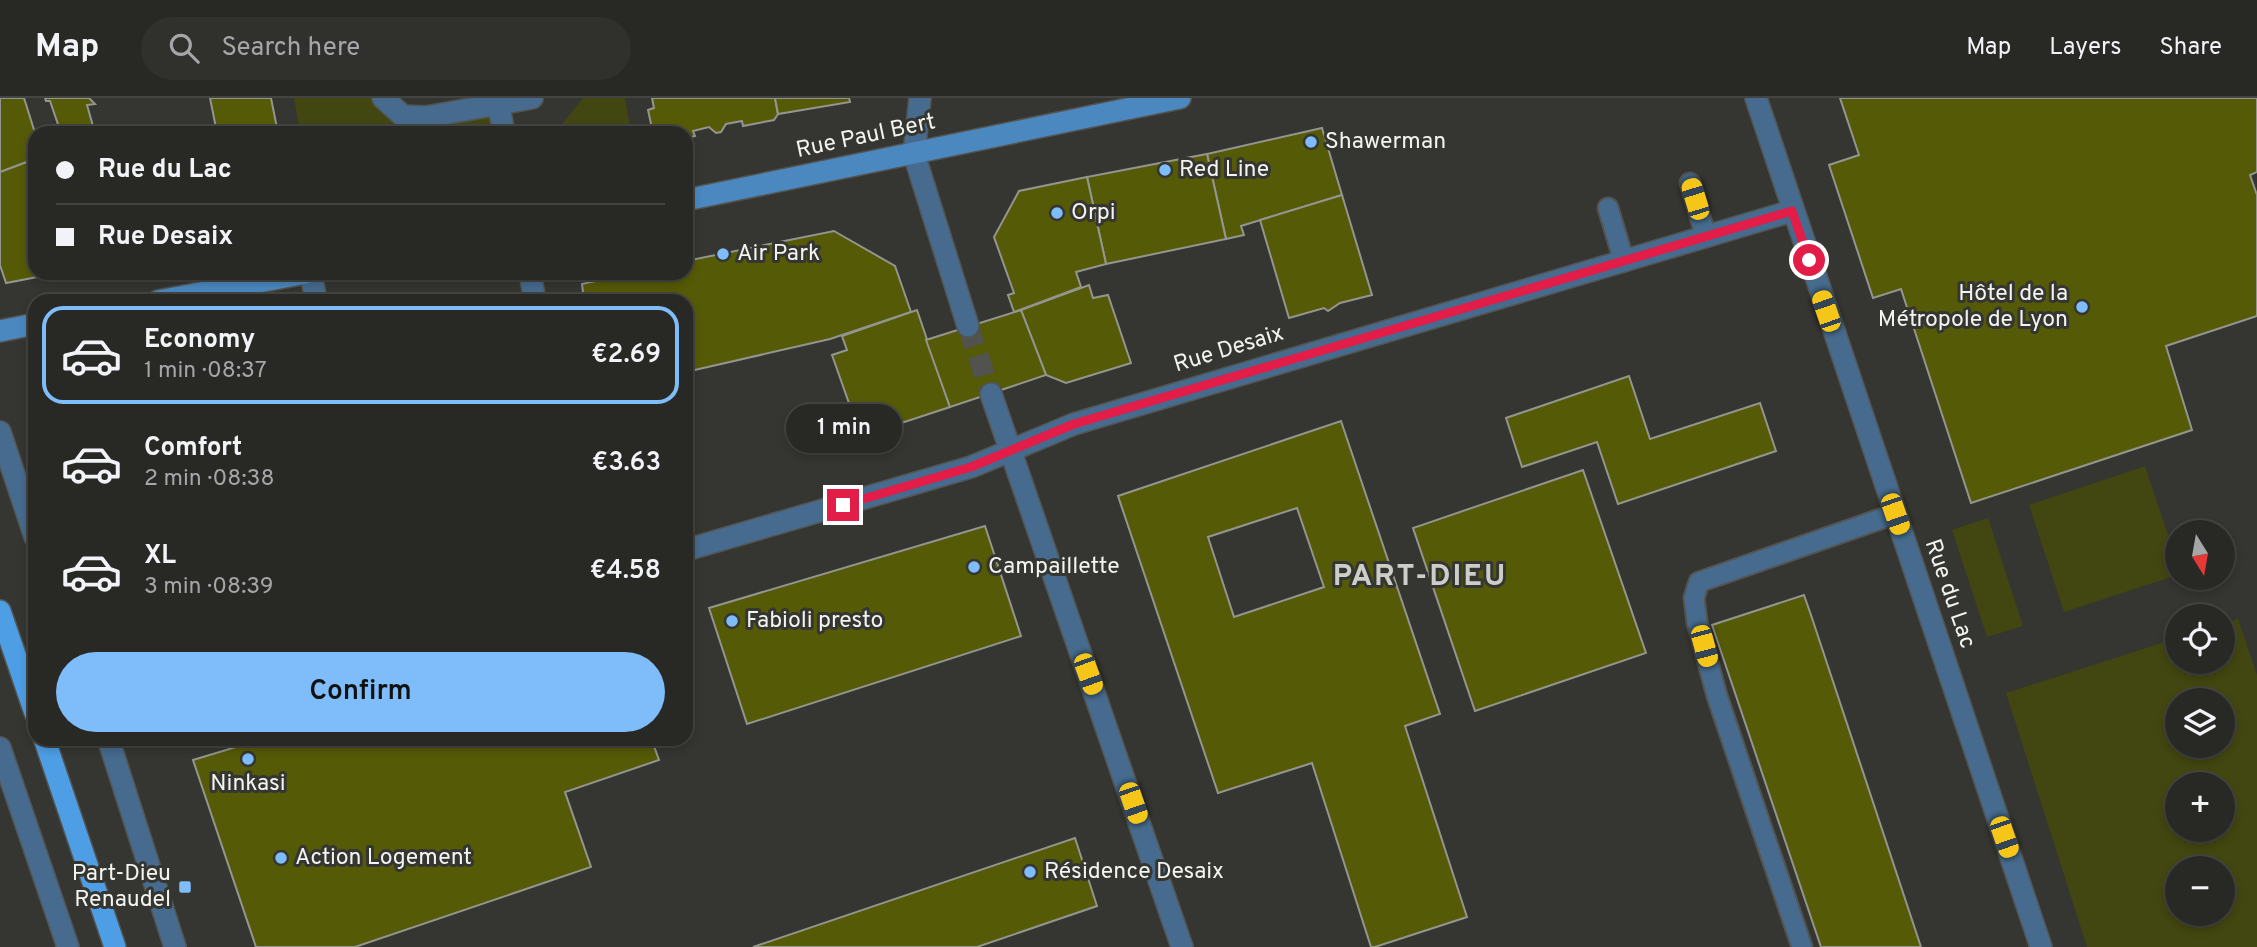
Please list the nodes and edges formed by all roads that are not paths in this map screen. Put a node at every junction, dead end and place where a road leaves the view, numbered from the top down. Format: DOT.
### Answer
graph roads {
  1 [pos="383,98"];
  2 [pos="532,98"];
  3 [pos="920,98"];
  4 [pos="1180,98"];
  5 [pos="1756,98"];
  6 [pos="498,101"];
  7 [pos="503,126"];
  8 [pos="914,154"];
  9 [pos="1689,183"];
  10 [pos="693,199"];
  11 [pos="1608,208"];
  12 [pos="1792,211"];
  13 [pos="1706,237"];
  14 [pos="1625,261"];
  15 [pos="269,280"];
  16 [pos="195,294"];
  17 [pos="28,325"];
  18 [pos="968,326"];
  19 [pos="0,331"];
  20 [pos="990,394"];
  21 [pos="0,432"];
  22 [pos="1010,450"];
  23 [pos="1895,514"];
  24 [pos="28,516"];
  25 [pos="693,548"];
  26 [pos="0,611"];
  27 [pos="28,693"];
  28 [pos="47,746"];
  29 [pos="111,746"];
  30 [pos="0,748"];
  31 [pos="68,947"];
  32 [pos="115,947"];
  33 [pos="175,947"];
  34 [pos="1182,947"];
  35 [pos="1801,947"];
  36 [pos="2041,947"];
  1 -- 6 [label="street"];
  2 -- 6 [label="street"];
  3 -- 8 [label="street"];
  4 -- 8 [label="street, Rue Paul Bert"];
  5 -- 12 [label="street, Rue du Lac"];
  6 -- 7 [label="street"];
  8 -- 10 [label="street, Rue Paul Bert"];
  8 -- 18 [label="street"];
  9 -- 13 [label="lane"];
  11 -- 14 [label="lane"];
  12 -- 13 [label="street, Rue Desaix"];
  12 -- 23 [label="street, Rue du Lac"];
  13 -- 14 [label="street, Rue Desaix"];
  14 -- 22 [label="street, Rue Desaix"];
  15 -- 16 [label="street"];
  17 -- 19 [label="street"];
  20 -- 22 [label="street"];
  21 -- 24 [label="street"];
  22 -- 25 [label="street, Rue Desaix"];
  22 -- 34 [label="street"];
  23 -- 35 [label="lane"];
  23 -- 36 [label="street, Rue du Lac"];
  26 -- 27 [label="main road"];
  28 -- 32 [label="main road"];
  29 -- 33 [label="street"];
  30 -- 31 [label="street"];
}
